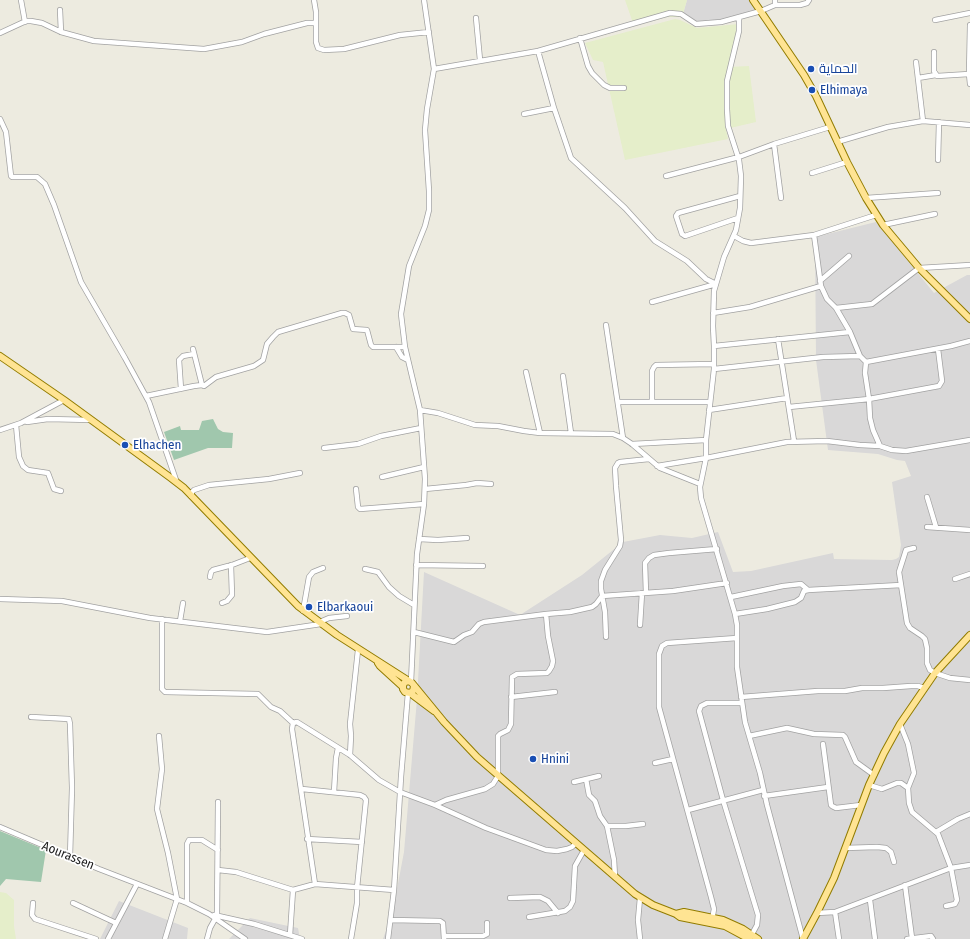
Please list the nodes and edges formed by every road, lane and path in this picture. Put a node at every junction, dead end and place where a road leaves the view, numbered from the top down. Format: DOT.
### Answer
graph roads {
  1 [pos="21,0"];
  2 [pos="314,0"];
  3 [pos="424,0"];
  4 [pos="753,0"];
  5 [pos="809,0"];
  6 [pos="775,3"];
  7 [pos="60,10"];
  8 [pos="761,11"];
  9 [pos="970,13"];
  10 [pos="476,18"];
  11 [pos="739,18"];
  12 [pos="935,20"];
  13 [pos="24,22"];
  14 [pos="316,23"];
  15 [pos="970,25"];
  16 [pos="60,32"];
  17 [pos="429,32"];
  18 [pos="0,33"];
  19 [pos="580,38"];
  20 [pos="538,51"];
  21 [pos="934,52"];
  22 [pos="969,58"];
  23 [pos="480,60"];
  24 [pos="916,62"];
  25 [pos="434,69"];
  26 [pos="969,74"];
  27 [pos="936,75"];
  28 [pos="918,78"];
  29 [pos="970,84"];
  30 [pos="624,88"];
  31 [pos="554,108"];
  32 [pos="524,114"];
  33 [pos="0,119"];
  34 [pos="923,121"];
  35 [pos="939,122"];
  36 [pos="970,125"];
  37 [pos="830,127"];
  38 [pos="837,142"];
  39 [pos="774,144"];
  40 [pos="739,157"];
  41 [pos="938,160"];
  42 [pos="847,162"];
  43 [pos="812,173"];
  44 [pos="666,176"];
  45 [pos="938,193"];
  46 [pos="740,196"];
  47 [pos="782,198"];
  48 [pos="866,198"];
  49 [pos="935,214"];
  50 [pos="876,215"];
  51 [pos="738,218"];
  52 [pos="882,225"];
  53 [pos="814,235"];
  54 [pos="734,236"];
  55 [pos="849,256"];
  56 [pos="970,265"];
  57 [pos="919,268"];
  58 [pos="716,284"];
  59 [pos="821,284"];
  60 [pos="652,302"];
  61 [pos="836,308"];
  62 [pos="713,313"];
  63 [pos="970,319"];
  64 [pos="606,325"];
  65 [pos="850,332"];
  66 [pos="778,339"];
  67 [pos="970,341"];
  68 [pos="714,346"];
  69 [pos="396,347"];
  70 [pos="405,347"];
  71 [pos="938,349"];
  72 [pos="0,356"];
  73 [pos="860,356"];
  74 [pos="408,360"];
  75 [pos="781,361"];
  76 [pos="866,362"];
  77 [pos="714,366"];
  78 [pos="526,372"];
  79 [pos="564,376"];
  80 [pos="202,385"];
  81 [pos="181,389"];
  82 [pos="146,396"];
  83 [pos="787,398"];
  84 [pos="869,399"];
  85 [pos="64,400"];
  86 [pos="618,402"];
  87 [pos="652,402"];
  88 [pos="710,402"];
  89 [pos="789,407"];
  90 [pos="420,410"];
  91 [pos="709,410"];
  92 [pos="91,420"];
  93 [pos="21,423"];
  94 [pos="16,425"];
  95 [pos="421,428"];
  96 [pos="0,430"];
  97 [pos="540,433"];
  98 [pos="571,433"];
  99 [pos="623,438"];
  100 [pos="706,440"];
  101 [pos="970,440"];
  102 [pos="794,441"];
  103 [pos="632,444"];
  104 [pos="880,446"];
  105 [pos="324,448"];
  106 [pos="706,458"];
  107 [pos="649,459"];
  108 [pos="657,466"];
  109 [pos="424,467"];
  110 [pos="300,473"];
  111 [pos="382,477"];
  112 [pos="178,484"];
  113 [pos="491,484"];
  114 [pos="700,484"];
  115 [pos="356,489"];
  116 [pos="425,489"];
  117 [pos="61,491"];
  118 [pos="191,496"];
  119 [pos="927,497"];
  120 [pos="424,504"];
  121 [pos="927,527"];
  122 [pos="936,527"];
  123 [pos="970,530"];
  124 [pos="467,538"];
  125 [pos="419,539"];
  126 [pos="914,548"];
  127 [pos="717,549"];
  128 [pos="250,558"];
  129 [pos="232,565"];
  130 [pos="416,565"];
  131 [pos="483,566"];
  132 [pos="323,568"];
  133 [pos="365,569"];
  134 [pos="970,574"];
  135 [pos="210,578"];
  136 [pos="955,579"];
  137 [pos="727,583"];
  138 [pos="901,585"];
  139 [pos="808,590"];
  140 [pos="644,593"];
  141 [pos="602,596"];
  142 [pos="731,597"];
  143 [pos="0,599"];
  144 [pos="183,603"];
  145 [pos="222,603"];
  146 [pos="414,605"];
  147 [pos="303,611"];
  148 [pos="546,614"];
  149 [pos="735,614"];
  150 [pos="347,616"];
  151 [pos="162,619"];
  152 [pos="180,621"];
  153 [pos="321,624"];
  154 [pos="640,625"];
  155 [pos="414,632"];
  156 [pos="970,635"];
  157 [pos="606,637"];
  158 [pos="737,638"];
  159 [pos="358,650"];
  160 [pos="378,663"];
  161 [pos="935,674"];
  162 [pos="970,680"];
  163 [pos="411,683"];
  164 [pos="403,687"];
  165 [pos="924,688"];
  166 [pos="555,692"];
  167 [pos="409,693"];
  168 [pos="511,697"];
  169 [pos="741,697"];
  170 [pos="741,703"];
  171 [pos="436,713"];
  172 [pos="31,717"];
  173 [pos="293,723"];
  174 [pos="900,724"];
  175 [pos="159,736"];
  176 [pos="749,736"];
  177 [pos="823,744"];
  178 [pos="338,748"];
  179 [pos="350,755"];
  180 [pos="674,759"];
  181 [pos="654,763"];
  182 [pos="874,775"];
  183 [pos="498,776"];
  184 [pos="599,776"];
  185 [pos="586,779"];
  186 [pos="574,782"];
  187 [pos="869,785"];
  188 [pos="828,787"];
  189 [pos="908,788"];
  190 [pos="302,789"];
  191 [pos="763,790"];
  192 [pos="334,792"];
  193 [pos="400,792"];
  194 [pos="764,796"];
  195 [pos="723,800"];
  196 [pos="218,802"];
  197 [pos="435,805"];
  198 [pos="861,805"];
  199 [pos="688,810"];
  200 [pos="970,814"];
  201 [pos="643,824"];
  202 [pos="607,826"];
  203 [pos="0,827"];
  204 [pos="936,832"];
  205 [pos="307,839"];
  206 [pos="362,842"];
  207 [pos="576,844"];
  208 [pos="845,848"];
  209 [pos="218,850"];
  210 [pos="584,850"];
  211 [pos="70,857"];
  212 [pos="894,862"];
  213 [pos="970,865"];
  214 [pos="951,868"];
  215 [pos="218,870"];
  216 [pos="615,877"];
  217 [pos="137,884"];
  218 [pos="315,884"];
  219 [pos="905,885"];
  220 [pos="357,888"];
  221 [pos="293,890"];
  222 [pos="394,890"];
  223 [pos="510,898"];
  224 [pos="640,898"];
  225 [pos="177,899"];
  226 [pos="870,900"];
  227 [pos="33,903"];
  228 [pos="73,903"];
  229 [pos="187,903"];
  230 [pos="946,906"];
  231 [pos="836,912"];
  232 [pos="558,913"];
  233 [pos="817,913"];
  234 [pos="216,918"];
  235 [pos="529,918"];
  236 [pos="240,920"];
  237 [pos="391,920"];
  238 [pos="712,920"];
  239 [pos="487,922"];
  240 [pos="116,923"];
  241 [pos="235,932"];
  242 [pos="290,935"];
  243 [pos="108,938"];
  244 [pos="444,938"];
  245 [pos="750,938"];
  246 [pos="801,938"];
  247 [pos="909,938"];
  248 [pos="96,939"];
  249 [pos="116,939"];
  250 [pos="165,939"];
  251 [pos="207,939"];
  252 [pos="245,939"];
  253 [pos="302,939"];
  254 [pos="351,939"];
  255 [pos="388,939"];
  256 [pos="640,939"];
  257 [pos="758,939"];
  258 [pos="839,939"];
  259 [pos="875,939"];
  260 [pos="933,939"];
  1 -- 13 [label="street"];
  2 -- 14 [label="street"];
  3 -- 17 [label="street"];
  4 -- 8 [label="main road"];
  5 -- 6 [label="street"];
  6 -- 8 [label="street"];
  7 -- 16 [label="street"];
  8 -- 11 [label="street"];
  8 -- 37 [label="main road"];
  9 -- 12 [label="street"];
  10 -- 23 [label="street"];
  11 -- 19 [label="street"];
  11 -- 40 [label="street"];
  13 -- 16 [label="street"];
  13 -- 18 [label="street"];
  14 -- 16 [label="street"];
  14 -- 17 [label="street"];
  15 -- 22 [label="street"];
  17 -- 25 [label="street"];
  19 -- 20 [label="street"];
  19 -- 30 [label="street"];
  20 -- 23 [label="street"];
  20 -- 31 [label="street"];
  21 -- 27 [label="street"];
  22 -- 26 [label="street"];
  23 -- 25 [label="street"];
  24 -- 28 [label="street"];
  25 -- 70 [label="street"];
  26 -- 27 [label="street"];
  26 -- 29 [label="street"];
  27 -- 28 [label="street"];
  28 -- 34 [label="street"];
  31 -- 32 [label="street"];
  31 -- 58 [label="street"];
  33 -- 82 [label="street"];
  34 -- 35 [label="street"];
  34 -- 38 [label="street"];
  35 -- 36 [label="street"];
  35 -- 41 [label="street"];
  37 -- 38 [label="main road"];
  37 -- 39 [label="street"];
  38 -- 42 [label="main road"];
  39 -- 40 [label="street"];
  39 -- 47 [label="street"];
  40 -- 44 [label="street"];
  40 -- 46 [label="street"];
  42 -- 43 [label="street"];
  42 -- 48 [label="main road"];
  45 -- 48 [label="street"];
  46 -- 51 [label="street"];
  46 -- 51 [label="street"];
  48 -- 50 [label="main road"];
  49 -- 52 [label="street"];
  50 -- 52 [label="main road"];
  50 -- 53 [label="street"];
  51 -- 54 [label="street"];
  52 -- 57 [label="main road"];
  53 -- 54 [label="street"];
  53 -- 59 [label="street"];
  54 -- 58 [label="street"];
  55 -- 59 [label="street"];
  56 -- 57 [label="street"];
  57 -- 61 [label="street"];
  57 -- 63 [label="main road"];
  58 -- 60 [label="street"];
  58 -- 62 [label="street"];
  59 -- 61 [label="street"];
  59 -- 62 [label="street"];
  61 -- 65 [label="street"];
  62 -- 68 [label="street"];
  64 -- 86 [label="street"];
  65 -- 66 [label="street"];
  65 -- 73 [label="street"];
  66 -- 68 [label="street"];
  66 -- 75 [label="street"];
  67 -- 71 [label="street"];
  68 -- 77 [label="street"];
  69 -- 70 [label="street"];
  69 -- 74 [label="street"];
  69 -- 80 [label="street"];
  70 -- 74 [label="street"];
  71 -- 76 [label="street"];
  71 -- 84 [label="street"];
  72 -- 85 [label="main road"];
  73 -- 75 [label="street"];
  73 -- 76 [label="street"];
  74 -- 90 [label="street"];
  75 -- 77 [label="street"];
  75 -- 83 [label="street"];
  76 -- 84 [label="street"];
  77 -- 87 [label="street"];
  77 -- 88 [label="street"];
  78 -- 97 [label="street"];
  79 -- 98 [label="street"];
  80 -- 81 [label="street"];
  80 -- 81 [label="street"];
  81 -- 82 [label="street"];
  82 -- 112 [label="street"];
  83 -- 89 [label="street"];
  83 -- 91 [label="street"];
  84 -- 89 [label="street"];
  84 -- 104 [label="street"];
  85 -- 92 [label="main road"];
  85 -- 93 [label="street"];
  86 -- 87 [label="street"];
  86 -- 99 [label="street"];
  87 -- 88 [label="street"];
  88 -- 91 [label="street"];
  89 -- 102 [label="street"];
  90 -- 95 [label="street"];
  90 -- 97 [label="street"];
  91 -- 100 [label="street"];
  92 -- 93 [label="street"];
  92 -- 112 [label="main road"];
  93 -- 94 [label="street"];
  94 -- 96 [label="street"];
  94 -- 117 [label="street"];
  95 -- 105 [label="street"];
  95 -- 109 [label="street"];
  97 -- 98 [label="street"];
  98 -- 99 [label="street"];
  99 -- 103 [label="street"];
  100 -- 103 [label="street"];
  100 -- 106 [label="street"];
  101 -- 104 [label="street"];
  102 -- 104 [label="street"];
  102 -- 106 [label="street"];
  103 -- 107 [label="street"];
  106 -- 108 [label="street"];
  106 -- 114 [label="street"];
  107 -- 108 [label="street"];
  107 -- 141 [label="street"];
  108 -- 114 [label="street"];
  109 -- 111 [label="street"];
  109 -- 116 [label="street"];
  110 -- 118 [label="street"];
  112 -- 118 [label="main road"];
  113 -- 116 [label="street"];
  114 -- 127 [label="street"];
  115 -- 120 [label="street"];
  116 -- 120 [label="street"];
  118 -- 128 [label="main road"];
  119 -- 122 [label="street"];
  120 -- 125 [label="street"];
  121 -- 122 [label="street"];
  122 -- 123 [label="street"];
  124 -- 125 [label="street"];
  125 -- 130 [label="street"];
  126 -- 138 [label="street"];
  127 -- 137 [label="street"];
  127 -- 140 [label="street"];
  128 -- 129 [label="street"];
  128 -- 147 [label="main road"];
  129 -- 135 [label="street"];
  129 -- 145 [label="street"];
  130 -- 131 [label="street"];
  130 -- 146 [label="street"];
  132 -- 147 [label="street"];
  133 -- 146 [label="street"];
  134 -- 136 [label="street"];
  137 -- 140 [label="street"];
  137 -- 142 [label="street"];
  138 -- 139 [label="street"];
  138 -- 161 [label="street"];
  139 -- 142 [label="street"];
  139 -- 149 [label="street"];
  140 -- 141 [label="street"];
  140 -- 154 [label="street"];
  141 -- 148 [label="street"];
  141 -- 157 [label="street"];
  142 -- 149 [label="street"];
  143 -- 151 [label="street"];
  144 -- 152 [label="street"];
  146 -- 155 [label="street"];
  147 -- 153 [label="main road"];
  148 -- 155 [label="street"];
  148 -- 168 [label="street"];
  149 -- 158 [label="street"];
  150 -- 153 [label="street"];
  151 -- 152 [label="street"];
  151 -- 173 [label="street"];
  152 -- 153 [label="street"];
  153 -- 159 [label="main road"];
  155 -- 163 [label="street"];
  156 -- 161 [label="main road"];
  158 -- 169 [label="street"];
  158 -- 180 [label="street"];
  159 -- 160 [label="main road"];
  159 -- 179 [label="street"];
  160 -- 163 [label="main road"];
  160 -- 164 [label="main road"];
  161 -- 162 [label="street"];
  161 -- 165 [label="main road"];
  163 -- 164 [label="main road"];
  163 -- 167 [label="main road"];
  163 -- 171 [label="main road"];
  164 -- 167 [label="main road"];
  165 -- 169 [label="street"];
  165 -- 174 [label="main road"];
  166 -- 168 [label="street"];
  167 -- 171 [label="main road"];
  167 -- 193 [label="street"];
  168 -- 183 [label="street"];
  169 -- 170 [label="street"];
  170 -- 176 [label="street"];
  170 -- 195 [label="street"];
  171 -- 183 [label="main road"];
  172 -- 211 [label="street"];
  173 -- 178 [label="street"];
  173 -- 190 [label="street"];
  174 -- 182 [label="main road"];
  174 -- 189 [label="street"];
  175 -- 225 [label="street"];
  176 -- 182 [label="street"];
  176 -- 191 [label="street"];
  177 -- 188 [label="street"];
  178 -- 179 [label="street"];
  178 -- 192 [label="street"];
  179 -- 193 [label="street"];
  180 -- 181 [label="street"];
  180 -- 199 [label="street"];
  182 -- 187 [label="main road"];
  183 -- 197 [label="street"];
  183 -- 207 [label="main road"];
  184 -- 185 [label="street"];
  185 -- 186 [label="street"];
  185 -- 202 [label="street"];
  187 -- 189 [label="street"];
  187 -- 198 [label="main road"];
  188 -- 194 [label="street"];
  188 -- 198 [label="street"];
  189 -- 204 [label="street"];
  190 -- 192 [label="street"];
  190 -- 205 [label="street"];
  191 -- 194 [label="street"];
  191 -- 195 [label="street"];
  192 -- 206 [label="street"];
  193 -- 197 [label="street"];
  193 -- 222 [label="street"];
  194 -- 246 [label="street"];
  195 -- 199 [label="street"];
  195 -- 245 [label="street"];
  196 -- 209 [label="street"];
  197 -- 207 [label="street"];
  198 -- 208 [label="main road"];
  199 -- 238 [label="street"];
  200 -- 204 [label="street"];
  201 -- 202 [label="street"];
  202 -- 216 [label="street"];
  203 -- 211 [label="street, Aourassen"];
  204 -- 214 [label="street"];
  205 -- 206 [label="street"];
  205 -- 218 [label="street"];
  206 -- 220 [label="street"];
  207 -- 210 [label="main road"];
  208 -- 212 [label="street"];
  208 -- 233 [label="main road"];
  209 -- 215 [label="street"];
  209 -- 229 [label="street"];
  210 -- 216 [label="main road"];
  210 -- 232 [label="street"];
  211 -- 217 [label="street, Aourassen"];
  213 -- 214 [label="street"];
  214 -- 219 [label="street"];
  214 -- 230 [label="street"];
  215 -- 221 [label="street"];
  215 -- 234 [label="street"];
  216 -- 224 [label="main road"];
  217 -- 225 [label="street, Aourassen"];
  217 -- 240 [label="street"];
  218 -- 220 [label="street"];
  218 -- 221 [label="street"];
  219 -- 226 [label="street"];
  219 -- 247 [label="street"];
  220 -- 222 [label="street"];
  220 -- 254 [label="street"];
  221 -- 242 [label="street"];
  222 -- 237 [label="street"];
  223 -- 232 [label="street"];
  224 -- 238 [label="main road"];
  224 -- 256 [label="street"];
  225 -- 229 [label="street, Aourassen"];
  225 -- 250 [label="street"];
  226 -- 231 [label="street"];
  226 -- 259 [label="street"];
  227 -- 248 [label="street"];
  228 -- 240 [label="street"];
  229 -- 234 [label="street, Aourassen"];
  231 -- 233 [label="street"];
  231 -- 258 [label="street"];
  232 -- 235 [label="street"];
  233 -- 246 [label="main road"];
  234 -- 236 [label="street"];
  234 -- 241 [label="street"];
  234 -- 251 [label="street"];
  236 -- 241 [label="street"];
  236 -- 242 [label="street"];
  237 -- 244 [label="street"];
  237 -- 255 [label="street"];
  238 -- 245 [label="main road"];
  239 -- 244 [label="street"];
  240 -- 243 [label="street"];
  241 -- 252 [label="street"];
  242 -- 253 [label="street"];
  243 -- 249 [label="street"];
  245 -- 257 [label="main road"];
  247 -- 260 [label="street"];
}
